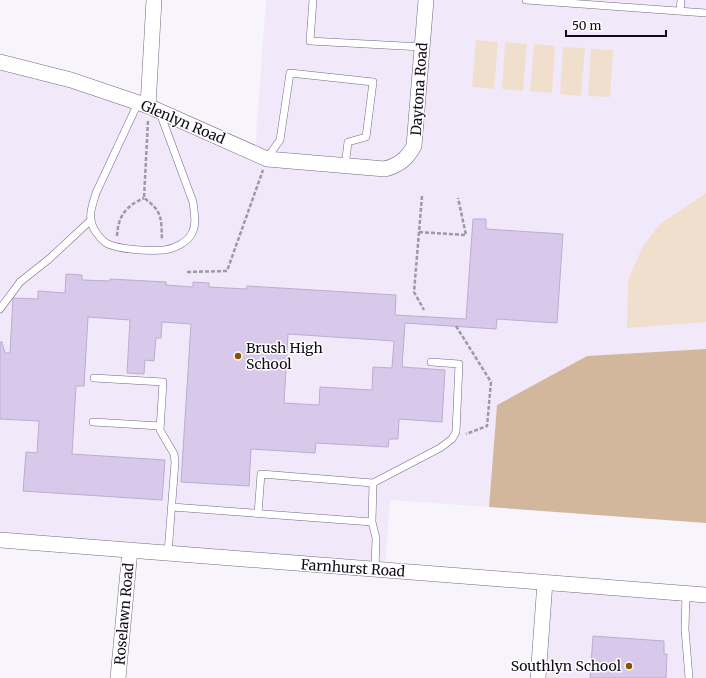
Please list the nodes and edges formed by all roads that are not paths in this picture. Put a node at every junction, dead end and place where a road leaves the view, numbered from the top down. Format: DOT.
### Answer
graph roads {
  1 [pos="154,0"];
  2 [pos="312,0"];
  3 [pos="426,0"];
  4 [pos="526,0"];
  5 [pos="681,0"];
  6 [pos="567,2"];
  7 [pos="680,11"];
  8 [pos="706,12"];
  9 [pos="422,47"];
  10 [pos="0,62"];
  11 [pos="149,107"];
  12 [pos="267,158"];
  13 [pos="345,166"];
  14 [pos="367,168"];
  15 [pos="91,220"];
  16 [pos="0,309"];
  17 [pos="431,362"];
  18 [pos="94,378"];
  19 [pos="93,422"];
  20 [pos="160,426"];
  21 [pos="373,483"];
  22 [pos="172,507"];
  23 [pos="258,514"];
  24 [pos="372,522"];
  25 [pos="0,540"];
  26 [pos="130,550"];
  27 [pos="168,553"];
  28 [pos="375,569"];
  29 [pos="545,582"];
  30 [pos="686,593"];
  31 [pos="706,595"];
  32 [pos="118,678"];
  33 [pos="538,678"];
  34 [pos="689,678"];
  1 -- 11 [label="street"];
  2 -- 9 [label="lane"];
  3 -- 9 [label="street, Daytona Road"];
  4 -- 6 [label="lane"];
  5 -- 7 [label="lane"];
  6 -- 7 [label="lane"];
  7 -- 8 [label="lane"];
  9 -- 14 [label="street, Daytona Road"];
  10 -- 11 [label="street, Glenlyn Road"];
  11 -- 12 [label="street, Glenlyn Road"];
  11 -- 15 [label="lane"];
  11 -- 15 [label="lane"];
  12 -- 13 [label="street, Glenlyn Road"];
  12 -- 13 [label="lane"];
  13 -- 14 [label="street, Glenlyn Road"];
  15 -- 16 [label="lane"];
  17 -- 21 [label="lane"];
  18 -- 20 [label="lane"];
  19 -- 20 [label="lane"];
  20 -- 22 [label="lane"];
  21 -- 23 [label="lane"];
  21 -- 24 [label="lane"];
  22 -- 23 [label="lane"];
  22 -- 27 [label="lane"];
  23 -- 24 [label="lane"];
  24 -- 28 [label="lane"];
  25 -- 26 [label="street, Farnhurst Road"];
  26 -- 27 [label="street, Farnhurst Road"];
  26 -- 32 [label="street, Roselawn Road"];
  27 -- 28 [label="street, Farnhurst Road"];
  28 -- 29 [label="street, Farnhurst Road"];
  29 -- 30 [label="street, Farnhurst Road"];
  29 -- 33 [label="street"];
  30 -- 31 [label="street, Farnhurst Road"];
  30 -- 34 [label="lane"];
}
